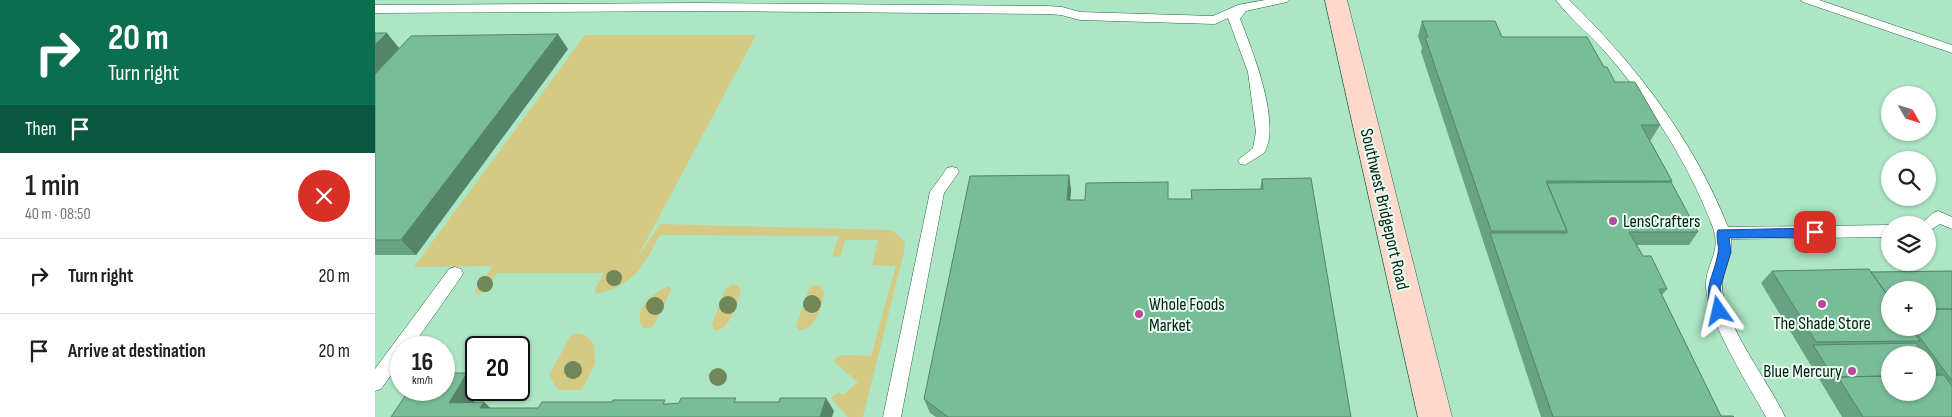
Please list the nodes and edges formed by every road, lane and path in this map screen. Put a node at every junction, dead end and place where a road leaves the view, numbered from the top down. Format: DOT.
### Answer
graph roads {
  1 [pos="1283,0"];
  2 [pos="1336,0"];
  3 [pos="1562,0"];
  4 [pos="1807,0"];
  5 [pos="1242,8"];
  6 [pos="375,9"];
  7 [pos="1952,49"];
  8 [pos="1245,160"];
  9 [pos="952,172"];
  10 [pos="1936,219"];
  11 [pos="1952,223"];
  12 [pos="1881,231"];
  13 [pos="1723,233"];
  14 [pos="455,273"];
  15 [pos="375,383"];
  16 [pos="892,417"];
  17 [pos="1435,417"];
  18 [pos="1776,417"];
  1 -- 5 [label="lane"];
  2 -- 17 [label="street, Southwest Bridgeport Road"];
  3 -- 13 [label="lane"];
  4 -- 7 [label="lane"];
  5 -- 6 [label="lane"];
  5 -- 8 [label="lane"];
  9 -- 16 [label="lane"];
  10 -- 11 [label="lane"];
  12 -- 13 [label="lane"];
  13 -- 18 [label="lane"];
  14 -- 15 [label="lane"];
}
